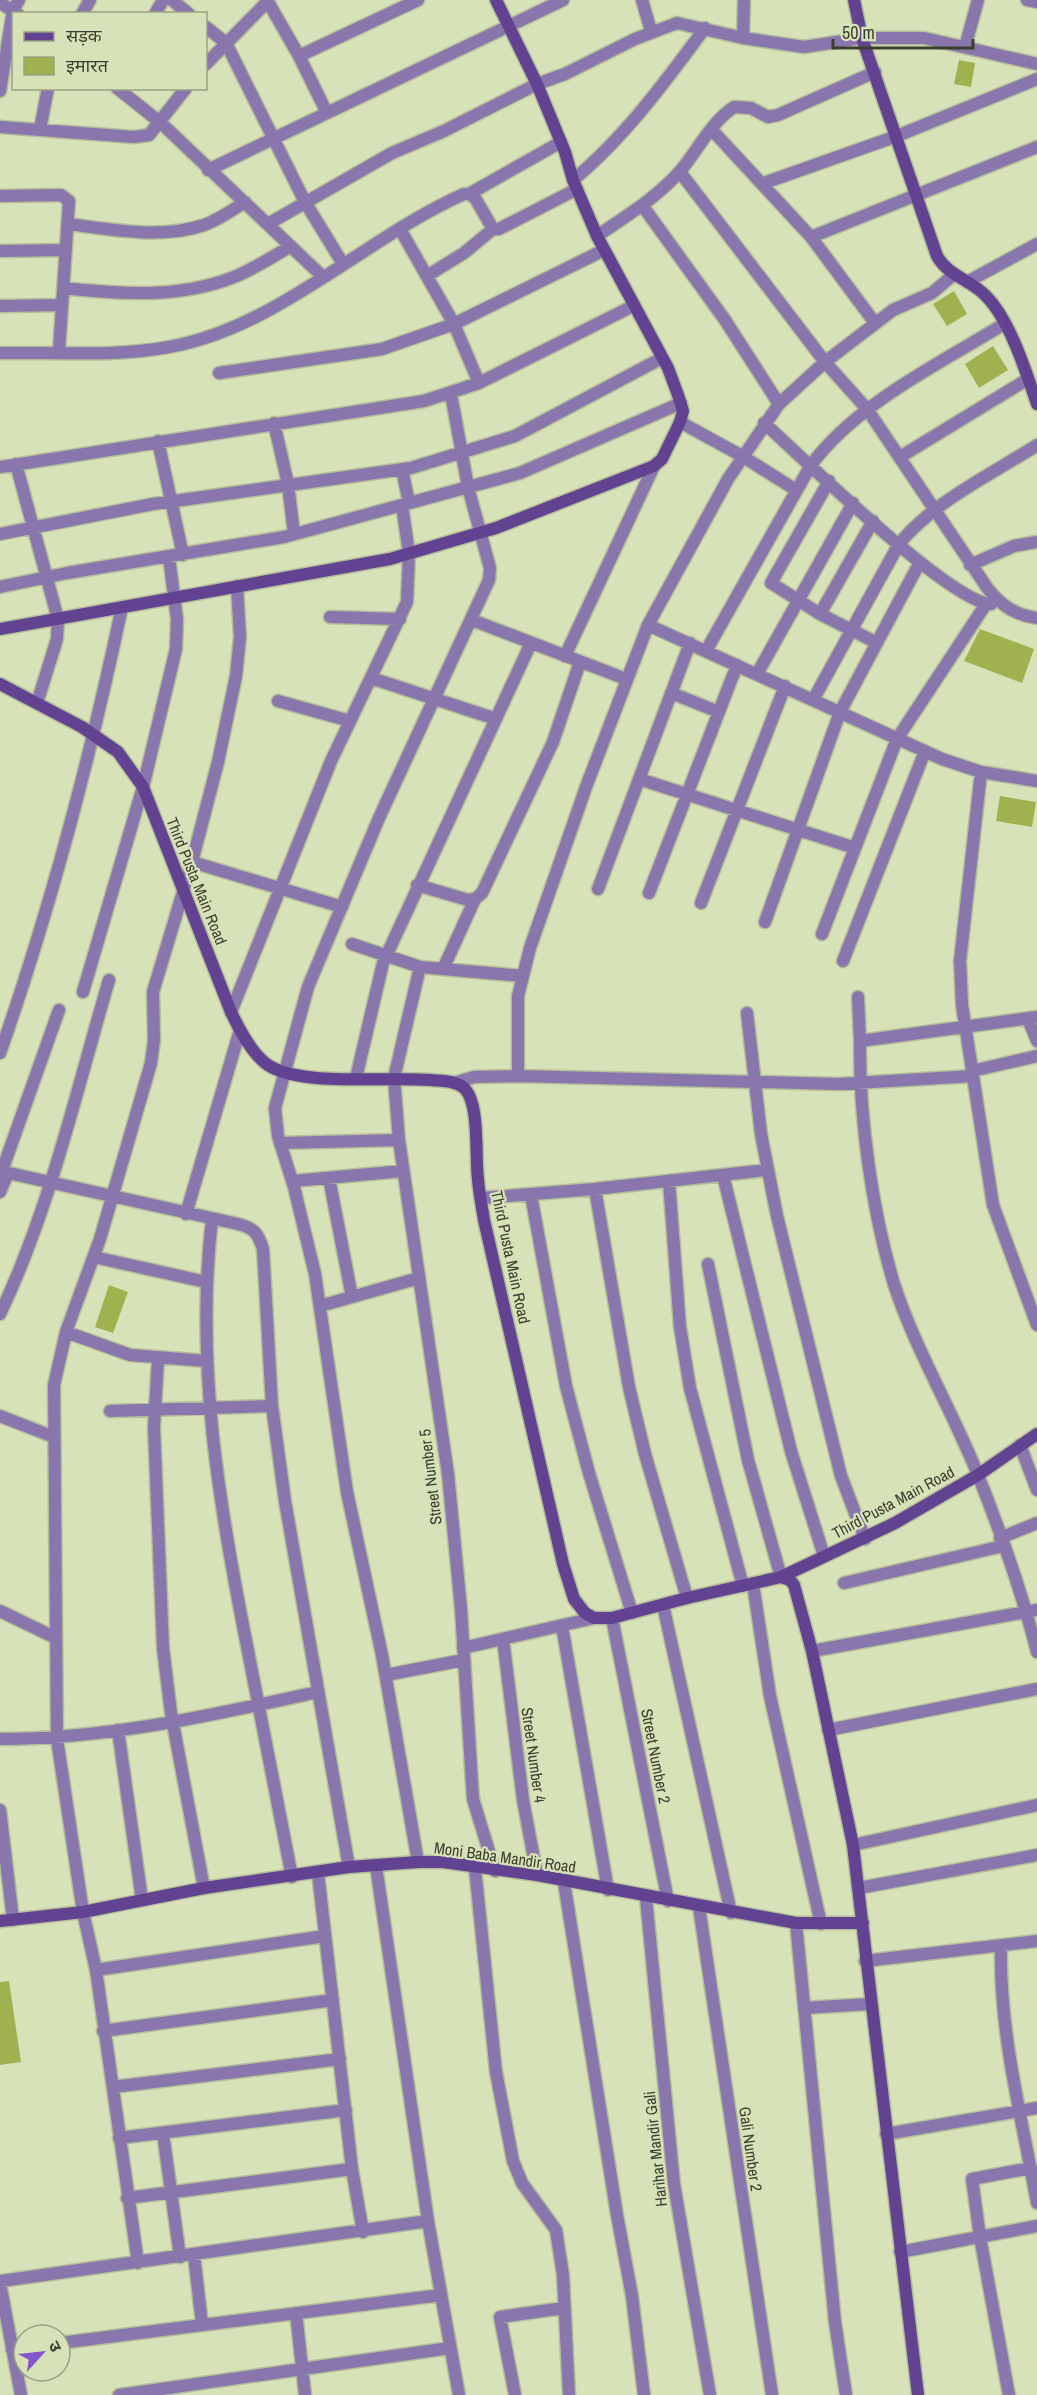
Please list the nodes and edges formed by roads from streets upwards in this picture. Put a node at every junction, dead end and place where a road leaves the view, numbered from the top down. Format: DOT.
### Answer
graph roads {
  1 [pos="172,0"];
  2 [pos="418,0"];
  3 [pos="496,0"];
  4 [pos="563,0"];
  5 [pos="642,0"];
  6 [pos="744,0"];
  7 [pos="854,0"];
  8 [pos="978,0"];
  9 [pos="1028,0"];
  10 [pos="267,1"];
  11 [pos="1037,2"];
  12 [pos="0,3"];
  13 [pos="16,8"];
  14 [pos="187,12"];
  15 [pos="509,26"];
  16 [pos="207,28"];
  17 [pos="705,28"];
  18 [pos="12,29"];
  19 [pos="651,31"];
  20 [pos="744,38"];
  21 [pos="862,38"];
  22 [pos="226,43"];
  23 [pos="965,47"];
  24 [pos="299,56"];
  25 [pos="207,63"];
  26 [pos="1037,64"];
  27 [pos="875,72"];
  28 [pos="1037,79"];
  29 [pos="537,84"];
  30 [pos="48,90"];
  31 [pos="120,90"];
  32 [pos="185,90"];
  33 [pos="0,91"];
  34 [pos="327,113"];
  35 [pos="161,123"];
  36 [pos="0,127"];
  37 [pos="40,129"];
  38 [pos="712,130"];
  39 [pos="897,136"];
  40 [pos="272,139"];
  41 [pos="561,142"];
  42 [pos="1037,147"];
  43 [pos="208,170"];
  44 [pos="680,172"];
  45 [pos="764,183"];
  46 [pos="575,185"];
  47 [pos="469,194"];
  48 [pos="917,195"];
  49 [pos="0,196"];
  50 [pos="245,202"];
  51 [pos="305,202"];
  52 [pos="642,205"];
  53 [pos="268,224"];
  54 [pos="69,225"];
  55 [pos="400,229"];
  56 [pos="493,229"];
  57 [pos="597,236"];
  58 [pos="811,237"];
  59 [pos="1037,243"];
  60 [pos="291,246"];
  61 [pos="66,250"];
  62 [pos="604,250"];
  63 [pos="0,251"];
  64 [pos="343,264"];
  65 [pos="322,276"];
  66 [pos="427,276"];
  67 [pos="952,276"];
  68 [pos="967,282"];
  69 [pos="63,288"];
  70 [pos="62,305"];
  71 [pos="0,306"];
  72 [pos="633,306"];
  73 [pos="875,322"];
  74 [pos="454,324"];
  75 [pos="1004,324"];
  76 [pos="59,351"];
  77 [pos="0,353"];
  78 [pos="662,358"];
  79 [pos="825,362"];
  80 [pos="219,374"];
  81 [pos="1028,379"];
  82 [pos="479,383"];
  83 [pos="451,394"];
  84 [pos="681,403"];
  85 [pos="779,404"];
  86 [pos="1037,404"];
  87 [pos="867,409"];
  88 [pos="680,422"];
  89 [pos="274,423"];
  90 [pos="764,423"];
  91 [pos="158,441"];
  92 [pos="1037,445"];
  93 [pos="461,454"];
  94 [pos="742,456"];
  95 [pos="900,457"];
  96 [pos="16,464"];
  97 [pos="811,465"];
  98 [pos="654,466"];
  99 [pos="0,467"];
  100 [pos="402,469"];
  101 [pos="829,481"];
  102 [pos="288,484"];
  103 [pos="468,487"];
  104 [pos="796,490"];
  105 [pos="170,501"];
  106 [pos="853,503"];
  107 [pos="406,504"];
  108 [pos="935,510"];
  109 [pos="873,521"];
  110 [pos="33,526"];
  111 [pos="478,533"];
  112 [pos="0,534"];
  113 [pos="294,534"];
  114 [pos="1037,542"];
  115 [pos="899,544"];
  116 [pos="409,553"];
  117 [pos="183,555"];
  118 [pos="169,557"];
  119 [pos="920,562"];
  120 [pos="970,565"];
  121 [pos="47,577"];
  122 [pos="237,586"];
  123 [pos="0,587"];
  124 [pos="175,597"];
  125 [pos="798,600"];
  126 [pos="986,604"];
  127 [pos="1000,604"];
  128 [pos="122,607"];
  129 [pos="820,614"];
  130 [pos="330,617"];
  131 [pos="1037,618"];
  132 [pos="58,619"];
  133 [pos="400,619"];
  134 [pos="472,620"];
  135 [pos="648,625"];
  136 [pos="0,629"];
  137 [pos="851,631"];
  138 [pos="531,643"];
  139 [pos="877,643"];
  140 [pos="690,644"];
  141 [pos="706,651"];
  142 [pos="565,656"];
  143 [pos="580,662"];
  144 [pos="737,665"];
  145 [pos="757,674"];
  146 [pos="371,678"];
  147 [pos="626,679"];
  148 [pos="0,684"];
  149 [pos="785,686"];
  150 [pos="671,693"];
  151 [pos="813,699"];
  152 [pos="434,700"];
  153 [pos="278,701"];
  154 [pos="37,703"];
  155 [pos="719,712"];
  156 [pos="840,712"];
  157 [pos="496,719"];
  158 [pos="350,721"];
  159 [pos="95,736"];
  160 [pos="897,739"];
  161 [pos="925,752"];
  162 [pos="981,772"];
  163 [pos="639,779"];
  164 [pos="1037,781"];
  165 [pos="143,787"];
  166 [pos="687,795"];
  167 [pos="736,812"];
  168 [pos="798,830"];
  169 [pos="855,848"];
  170 [pos="192,862"];
  171 [pos="417,885"];
  172 [pos="279,886"];
  173 [pos="598,889"];
  174 [pos="184,893"];
  175 [pos="649,893"];
  176 [pos="475,899"];
  177 [pos="701,903"];
  178 [pos="342,907"];
  179 [pos="765,922"];
  180 [pos="822,934"];
  181 [pos="352,944"];
  182 [pos="387,954"];
  183 [pos="843,961"];
  184 [pos="420,967"];
  185 [pos="443,969"];
  186 [pos="523,976"];
  187 [pos="109,980"];
  188 [pos="83,992"];
  189 [pos="858,997"];
  190 [pos="59,1010"];
  191 [pos="231,1012"];
  192 [pos="747,1013"];
  193 [pos="1032,1018"];
  194 [pos="964,1026"];
  195 [pos="240,1030"];
  196 [pos="860,1041"];
  197 [pos="1037,1041"];
  198 [pos="0,1053"];
  199 [pos="1037,1056"];
  200 [pos="972,1073"];
  201 [pos="285,1075"];
  202 [pos="518,1076"];
  203 [pos="356,1078"];
  204 [pos="394,1078"];
  205 [pos="755,1082"];
  206 [pos="454,1083"];
  207 [pos="860,1083"];
  208 [pos="399,1140"];
  209 [pos="280,1143"];
  210 [pos="767,1170"];
  211 [pos="403,1171"];
  212 [pos="3,1172"];
  213 [pos="723,1176"];
  214 [pos="329,1178"];
  215 [pos="293,1181"];
  216 [pos="669,1181"];
  217 [pos="50,1183"];
  218 [pos="595,1189"];
  219 [pos="0,1192"];
  220 [pos="531,1195"];
  221 [pos="113,1197"];
  222 [pos="481,1198"];
  223 [pos="186,1214"];
  224 [pos="212,1219"];
  225 [pos="94,1257"];
  226 [pos="708,1264"];
  227 [pos="419,1278"];
  228 [pos="206,1282"];
  229 [pos="352,1297"];
  230 [pos="320,1306"];
  231 [pos="0,1314"];
  232 [pos="1037,1325"];
  233 [pos="66,1332"];
  234 [pos="158,1359"];
  235 [pos="207,1361"];
  236 [pos="272,1406"];
  237 [pos="208,1407"];
  238 [pos="155,1411"];
  239 [pos="110,1412"];
  240 [pos="0,1416"];
  241 [pos="1037,1434"];
  242 [pos="54,1437"];
  243 [pos="1020,1445"];
  244 [pos="978,1475"];
  245 [pos="1037,1490"];
  246 [pos="1037,1523"];
  247 [pos="865,1539"];
  248 [pos="1002,1542"];
  249 [pos="824,1556"];
  250 [pos="781,1577"];
  251 [pos="844,1583"];
  252 [pos="748,1585"];
  253 [pos="687,1598"];
  254 [pos="663,1605"];
  255 [pos="0,1611"];
  256 [pos="1032,1612"];
  257 [pos="632,1613"];
  258 [pos="594,1618"];
  259 [pos="612,1618"];
  260 [pos="562,1626"];
  261 [pos="56,1638"];
  262 [pos="503,1639"];
  263 [pos="812,1651"];
  264 [pos="1037,1652"];
  265 [pos="464,1654"];
  266 [pos="386,1675"];
  267 [pos="1037,1689"];
  268 [pos="318,1692"];
  269 [pos="258,1705"];
  270 [pos="173,1722"];
  271 [pos="118,1730"];
  272 [pos="828,1730"];
  273 [pos="0,1739"];
  274 [pos="57,1739"];
  275 [pos="1037,1805"];
  276 [pos="0,1810"];
  277 [pos="853,1845"];
  278 [pos="1037,1855"];
  279 [pos="418,1862"];
  280 [pos="376,1866"];
  281 [pos="349,1867"];
  282 [pos="475,1868"];
  283 [pos="495,1870"];
  284 [pos="318,1873"];
  285 [pos="537,1875"];
  286 [pos="292,1877"];
  287 [pos="564,1882"];
  288 [pos="204,1888"];
  289 [pos="858,1888"];
  290 [pos="608,1890"];
  291 [pos="646,1898"];
  292 [pos="142,1900"];
  293 [pos="668,1901"];
  294 [pos="699,1907"];
  295 [pos="83,1912"];
  296 [pos="731,1913"];
  297 [pos="6,1920"];
  298 [pos="796,1923"];
  299 [pos="863,1923"];
  300 [pos="821,1924"];
  301 [pos="326,1936"];
  302 [pos="1037,1941"];
  303 [pos="1001,1946"];
  304 [pos="865,1961"];
  305 [pos="96,1970"];
  306 [pos="333,2000"];
  307 [pos="870,2004"];
  308 [pos="804,2008"];
  309 [pos="103,2031"];
  310 [pos="340,2059"];
  311 [pos="113,2087"];
  312 [pos="1037,2108"];
  313 [pos="346,2110"];
  314 [pos="1021,2111"];
  315 [pos="163,2133"];
  316 [pos="886,2134"];
  317 [pos="119,2138"];
  318 [pos="1031,2168"];
  319 [pos="352,2169"];
  320 [pos="171,2192"];
  321 [pos="127,2198"];
  322 [pos="1037,2202"];
  323 [pos="428,2221"];
  324 [pos="1037,2226"];
  325 [pos="363,2232"];
  326 [pos="980,2237"];
  327 [pos="900,2252"];
  328 [pos="194,2255"];
  329 [pos="180,2257"];
  330 [pos="138,2263"];
  331 [pos="0,2285"];
  332 [pos="441,2295"];
  333 [pos="564,2308"];
  334 [pos="296,2313"];
  335 [pos="202,2324"];
  336 [pos="12,2328"];
  337 [pos="72,2341"];
  338 [pos="450,2348"];
  339 [pos="302,2369"];
  340 [pos="119,2395"];
  341 [pos="305,2395"];
  342 [pos="459,2395"];
  343 [pos="515,2395"];
  344 [pos="569,2395"];
  345 [pos="644,2395"];
  346 [pos="710,2395"];
  347 [pos="772,2395"];
  348 [pos="846,2395"];
  349 [pos="918,2395"];
  350 [pos="1009,2395"];
  1 -- 14 [label="street"];
  2 -- 24 [label="street"];
  3 -- 15 [label="street"];
  4 -- 15 [label="street"];
  5 -- 19 [label="street"];
  6 -- 20 [label="street"];
  7 -- 21 [label="street"];
  8 -- 23 [label="street"];
  9 -- 11 [label="street"];
  10 -- 22 [label="street"];
  10 -- 24 [label="street"];
  12 -- 13 [label="street"];
  15 -- 29 [label="street"];
  15 -- 34 [label="street"];
  16 -- 22 [label="street"];
  17 -- 19 [label="street"];
  17 -- 20 [label="street"];
  17 -- 46 [label="street"];
  18 -- 33 [label="street"];
  19 -- 29 [label="street"];
  20 -- 21 [label="street"];
  21 -- 23 [label="street"];
  21 -- 27 [label="street"];
  22 -- 25 [label="street"];
  22 -- 40 [label="street"];
  23 -- 26 [label="street"];
  24 -- 34 [label="street"];
  27 -- 38 [label="street"];
  27 -- 39 [label="street"];
  28 -- 39 [label="street"];
  29 -- 41 [label="street"];
  29 -- 51 [label="street"];
  30 -- 37 [label="street"];
  31 -- 35 [label="street"];
  32 -- 35 [label="street"];
  34 -- 40 [label="street"];
  35 -- 37 [label="street"];
  35 -- 43 [label="street"];
  36 -- 37 [label="street"];
  38 -- 44 [label="street"];
  38 -- 45 [label="street"];
  39 -- 45 [label="street"];
  39 -- 48 [label="street"];
  40 -- 43 [label="street"];
  40 -- 51 [label="street"];
  41 -- 46 [label="street"];
  41 -- 47 [label="street"];
  42 -- 48 [label="street"];
  43 -- 50 [label="street"];
  44 -- 52 [label="street"];
  44 -- 79 [label="street"];
  45 -- 58 [label="street"];
  46 -- 56 [label="street"];
  46 -- 57 [label="street"];
  47 -- 55 [label="street"];
  47 -- 56 [label="street"];
  48 -- 58 [label="street"];
  48 -- 67 [label="street"];
  49 -- 54 [label="street"];
  50 -- 53 [label="street"];
  50 -- 54 [label="street"];
  51 -- 53 [label="street"];
  51 -- 64 [label="street"];
  52 -- 57 [label="street"];
  52 -- 85 [label="street"];
  53 -- 60 [label="street"];
  54 -- 61 [label="street"];
  55 -- 64 [label="street"];
  55 -- 66 [label="street"];
  56 -- 66 [label="street"];
  57 -- 62 [label="street"];
  58 -- 73 [label="street"];
  59 -- 68 [label="street"];
  60 -- 65 [label="street"];
  60 -- 69 [label="street"];
  61 -- 63 [label="street"];
  61 -- 69 [label="street"];
  62 -- 72 [label="street"];
  62 -- 74 [label="street"];
  64 -- 65 [label="street"];
  65 -- 76 [label="street"];
  66 -- 74 [label="street"];
  67 -- 68 [label="street"];
  67 -- 73 [label="street"];
  68 -- 75 [label="street"];
  69 -- 70 [label="street"];
  70 -- 71 [label="street"];
  70 -- 76 [label="street"];
  72 -- 78 [label="street"];
  72 -- 82 [label="street"];
  73 -- 79 [label="street"];
  74 -- 80 [label="street"];
  74 -- 82 [label="street"];
  75 -- 81 [label="street"];
  75 -- 87 [label="street"];
  76 -- 77 [label="street"];
  78 -- 84 [label="street"];
  78 -- 93 [label="street"];
  79 -- 85 [label="street"];
  79 -- 87 [label="street"];
  81 -- 86 [label="street"];
  81 -- 95 [label="street"];
  82 -- 83 [label="street"];
  83 -- 89 [label="street"];
  83 -- 93 [label="street"];
  84 -- 88 [label="street"];
  84 -- 103 [label="street"];
  85 -- 90 [label="street"];
  87 -- 95 [label="street"];
  87 -- 97 [label="street"];
  88 -- 94 [label="street"];
  88 -- 98 [label="street"];
  89 -- 91 [label="street"];
  89 -- 102 [label="street"];
  90 -- 94 [label="street"];
  90 -- 97 [label="street"];
  91 -- 96 [label="street"];
  91 -- 105 [label="street"];
  92 -- 108 [label="street"];
  93 -- 100 [label="street"];
  93 -- 103 [label="street"];
  94 -- 104 [label="street"];
  94 -- 135 [label="street"];
  95 -- 108 [label="street"];
  96 -- 99 [label="street"];
  96 -- 110 [label="street"];
  97 -- 101 [label="street"];
  97 -- 104 [label="street"];
  98 -- 111 [label="street"];
  98 -- 142 [label="street"];
  100 -- 102 [label="street"];
  100 -- 107 [label="street"];
  101 -- 106 [label="street"];
  101 -- 125 [label="street"];
  102 -- 105 [label="street"];
  102 -- 113 [label="street"];
  103 -- 107 [label="street"];
  103 -- 111 [label="street"];
  104 -- 141 [label="street"];
  105 -- 110 [label="street"];
  105 -- 117 [label="street"];
  106 -- 109 [label="street"];
  106 -- 125 [label="street"];
  107 -- 113 [label="street"];
  107 -- 116 [label="street"];
  108 -- 115 [label="street"];
  108 -- 120 [label="street"];
  109 -- 115 [label="street"];
  109 -- 129 [label="street"];
  110 -- 112 [label="street"];
  110 -- 121 [label="street"];
  111 -- 116 [label="street"];
  111 -- 134 [label="street"];
  113 -- 117 [label="street"];
  114 -- 120 [label="street"];
  115 -- 119 [label="street"];
  115 -- 137 [label="street"];
  116 -- 122 [label="street"];
  116 -- 133 [label="street"];
  117 -- 118 [label="street"];
  118 -- 121 [label="street"];
  118 -- 124 [label="street"];
  119 -- 126 [label="street"];
  119 -- 139 [label="street"];
  120 -- 127 [label="street"];
  121 -- 123 [label="street"];
  121 -- 132 [label="street"];
  122 -- 124 [label="street"];
  122 -- 170 [label="street"];
  124 -- 128 [label="street"];
  124 -- 165 [label="street"];
  125 -- 129 [label="street"];
  125 -- 145 [label="street"];
  126 -- 127 [label="street"];
  126 -- 160 [label="street"];
  127 -- 131 [label="street"];
  128 -- 132 [label="street"];
  128 -- 159 [label="street"];
  129 -- 137 [label="street"];
  130 -- 133 [label="street"];
  132 -- 136 [label="street"];
  132 -- 154 [label="street"];
  133 -- 146 [label="street"];
  134 -- 138 [label="street"];
  134 -- 152 [label="street"];
  135 -- 140 [label="street"];
  135 -- 147 [label="street"];
  137 -- 139 [label="street"];
  137 -- 151 [label="street"];
  138 -- 142 [label="street"];
  138 -- 157 [label="street"];
  139 -- 156 [label="street"];
  140 -- 141 [label="street"];
  140 -- 150 [label="street"];
  141 -- 144 [label="street"];
  142 -- 143 [label="street"];
  143 -- 147 [label="street"];
  143 -- 176 [label="street"];
  144 -- 145 [label="street"];
  144 -- 155 [label="street"];
  145 -- 149 [label="street"];
  146 -- 152 [label="street"];
  146 -- 158 [label="street"];
  147 -- 186 [label="street"];
  148 -- 154 [label="street, Third Pusta Main Road"];
  149 -- 151 [label="street"];
  149 -- 167 [label="street"];
  150 -- 155 [label="street"];
  150 -- 163 [label="street"];
  151 -- 156 [label="street"];
  152 -- 157 [label="street"];
  152 -- 178 [label="street"];
  153 -- 158 [label="street"];
  154 -- 159 [label="street, Third Pusta Main Road"];
  155 -- 166 [label="street"];
  156 -- 160 [label="street"];
  156 -- 168 [label="street"];
  157 -- 171 [label="street"];
  158 -- 172 [label="street"];
  159 -- 165 [label="street, Third Pusta Main Road"];
  159 -- 198 [label="street"];
  160 -- 161 [label="street"];
  160 -- 169 [label="street"];
  161 -- 162 [label="street"];
  161 -- 183 [label="street"];
  162 -- 164 [label="street"];
  162 -- 194 [label="street"];
  163 -- 166 [label="street"];
  163 -- 173 [label="street"];
  165 -- 174 [label="street, Third Pusta Main Road"];
  165 -- 188 [label="street"];
  166 -- 167 [label="street"];
  166 -- 175 [label="street"];
  167 -- 168 [label="street"];
  167 -- 177 [label="street"];
  168 -- 169 [label="street"];
  168 -- 179 [label="street"];
  169 -- 180 [label="street"];
  170 -- 172 [label="street"];
  170 -- 174 [label="street"];
  171 -- 176 [label="street"];
  171 -- 182 [label="street"];
  172 -- 178 [label="street"];
  172 -- 191 [label="street"];
  174 -- 191 [label="street, Third Pusta Main Road"];
  174 -- 221 [label="street"];
  176 -- 185 [label="street"];
  178 -- 201 [label="street"];
  181 -- 182 [label="street"];
  182 -- 184 [label="street"];
  182 -- 203 [label="street"];
  184 -- 185 [label="street"];
  184 -- 204 [label="street, Street Number 5"];
  185 -- 186 [label="street"];
  186 -- 202 [label="street"];
  187 -- 217 [label="street"];
  189 -- 196 [label="street"];
  190 -- 212 [label="street"];
  191 -- 195 [label="street, Third Pusta Main Road"];
  192 -- 205 [label="street"];
  193 -- 194 [label="street"];
  193 -- 197 [label="street"];
  194 -- 196 [label="street"];
  194 -- 200 [label="street"];
  195 -- 201 [label="street, Third Pusta Main Road"];
  195 -- 223 [label="street"];
  196 -- 207 [label="street"];
  199 -- 200 [label="street"];
  200 -- 207 [label="street"];
  200 -- 232 [label="street"];
  201 -- 203 [label="street"];
  201 -- 209 [label="street"];
  202 -- 205 [label="street"];
  202 -- 206 [label="street"];
  203 -- 204 [label="street"];
  204 -- 206 [label="street"];
  204 -- 208 [label="street, Street Number 5"];
  205 -- 207 [label="street"];
  205 -- 210 [label="street"];
  206 -- 222 [label="street, Third Pusta Main Road"];
  207 -- 244 [label="street"];
  208 -- 209 [label="street"];
  208 -- 211 [label="street, Street Number 5"];
  209 -- 215 [label="street"];
  210 -- 213 [label="street"];
  210 -- 247 [label="street"];
  211 -- 214 [label="street"];
  211 -- 227 [label="street, Street Number 5"];
  212 -- 217 [label="street"];
  212 -- 219 [label="street"];
  213 -- 216 [label="street"];
  213 -- 249 [label="street"];
  214 -- 215 [label="street"];
  214 -- 229 [label="street"];
  215 -- 230 [label="street"];
  216 -- 218 [label="street"];
  216 -- 252 [label="street"];
  217 -- 221 [label="street"];
  217 -- 231 [label="street"];
  218 -- 220 [label="street"];
  218 -- 253 [label="street"];
  220 -- 222 [label="street"];
  220 -- 257 [label="street"];
  221 -- 223 [label="street"];
  221 -- 225 [label="street"];
  222 -- 258 [label="street, Third Pusta Main Road"];
  223 -- 224 [label="street"];
  224 -- 228 [label="street"];
  224 -- 236 [label="street"];
  225 -- 228 [label="street"];
  225 -- 233 [label="street"];
  226 -- 250 [label="street"];
  227 -- 229 [label="street"];
  227 -- 265 [label="street, Street Number 5"];
  228 -- 235 [label="street"];
  229 -- 230 [label="street"];
  230 -- 266 [label="street"];
  233 -- 234 [label="street"];
  233 -- 242 [label="street"];
  234 -- 235 [label="street"];
  234 -- 238 [label="street"];
  235 -- 237 [label="street"];
  236 -- 237 [label="street"];
  236 -- 268 [label="street"];
  237 -- 238 [label="street"];
  237 -- 269 [label="street"];
  238 -- 239 [label="street"];
  238 -- 270 [label="street"];
  240 -- 242 [label="street"];
  241 -- 243 [label="street, Third Pusta Main Road"];
  242 -- 261 [label="street"];
  243 -- 244 [label="street, Third Pusta Main Road"];
  243 -- 245 [label="street"];
  244 -- 247 [label="street, Third Pusta Main Road"];
  244 -- 248 [label="street"];
  246 -- 248 [label="street"];
  247 -- 249 [label="street, Third Pusta Main Road"];
  248 -- 251 [label="street"];
  248 -- 256 [label="street"];
  249 -- 250 [label="street, Third Pusta Main Road"];
  250 -- 252 [label="street, Third Pusta Main Road"];
  250 -- 263 [label="street"];
  252 -- 253 [label="street, Third Pusta Main Road"];
  252 -- 300 [label="street"];
  253 -- 254 [label="street, Third Pusta Main Road"];
  254 -- 257 [label="street, Third Pusta Main Road"];
  254 -- 296 [label="street"];
  255 -- 261 [label="street"];
  256 -- 263 [label="street"];
  256 -- 264 [label="street"];
  257 -- 259 [label="street, Third Pusta Main Road"];
  258 -- 259 [label="street, Third Pusta Main Road"];
  258 -- 260 [label="street"];
  259 -- 293 [label="street, Street Number 2"];
  260 -- 262 [label="street"];
  260 -- 290 [label="street"];
  261 -- 274 [label="street"];
  262 -- 265 [label="street"];
  262 -- 285 [label="street, Street Number 4"];
  263 -- 272 [label="street"];
  265 -- 266 [label="street"];
  265 -- 283 [label="street, Street Number 5"];
  266 -- 279 [label="street"];
  267 -- 272 [label="street"];
  268 -- 269 [label="street"];
  268 -- 281 [label="street"];
  269 -- 270 [label="street"];
  269 -- 286 [label="street"];
  270 -- 271 [label="street"];
  270 -- 288 [label="street"];
  271 -- 274 [label="street"];
  271 -- 292 [label="street"];
  272 -- 277 [label="street"];
  273 -- 274 [label="street"];
  274 -- 295 [label="street"];
  275 -- 277 [label="street"];
  276 -- 297 [label="street"];
  277 -- 289 [label="street"];
  278 -- 289 [label="street"];
  279 -- 280 [label="street, Moni Baba Mandir Road"];
  279 -- 282 [label="street, Moni Baba Mandir Road"];
  280 -- 281 [label="street, Moni Baba Mandir Road"];
  280 -- 323 [label="street"];
  281 -- 284 [label="street, Moni Baba Mandir Road"];
  282 -- 283 [label="street, Moni Baba Mandir Road"];
  282 -- 333 [label="street"];
  283 -- 285 [label="street, Moni Baba Mandir Road"];
  284 -- 286 [label="street, Moni Baba Mandir Road"];
  284 -- 301 [label="street"];
  285 -- 287 [label="street, Moni Baba Mandir Road"];
  286 -- 288 [label="street, Moni Baba Mandir Road"];
  287 -- 290 [label="street, Moni Baba Mandir Road"];
  287 -- 345 [label="street"];
  288 -- 292 [label="street, Moni Baba Mandir Road"];
  289 -- 299 [label="street"];
  290 -- 291 [label="street, Moni Baba Mandir Road"];
  291 -- 293 [label="street, Moni Baba Mandir Road"];
  291 -- 346 [label="street, Harihar Mandir Gali"];
  292 -- 295 [label="street, Moni Baba Mandir Road"];
  293 -- 294 [label="street, Moni Baba Mandir Road"];
  294 -- 296 [label="street, Moni Baba Mandir Road"];
  294 -- 347 [label="street, Gali Number 2"];
  295 -- 297 [label="street, Moni Baba Mandir Road"];
  295 -- 305 [label="street"];
  296 -- 298 [label="street, Moni Baba Mandir Road"];
  298 -- 300 [label="street, Moni Baba Mandir Road"];
  298 -- 308 [label="street"];
  299 -- 300 [label="street, Moni Baba Mandir Road"];
  299 -- 304 [label="street"];
  301 -- 305 [label="street"];
  301 -- 306 [label="street"];
  302 -- 303 [label="street"];
  303 -- 304 [label="street"];
  303 -- 314 [label="street"];
  304 -- 307 [label="street"];
  305 -- 309 [label="street"];
  306 -- 309 [label="street"];
  306 -- 310 [label="street"];
  307 -- 308 [label="street"];
  307 -- 316 [label="street"];
  308 -- 348 [label="street"];
  309 -- 311 [label="street"];
  310 -- 311 [label="street"];
  310 -- 313 [label="street"];
  311 -- 317 [label="street"];
  312 -- 314 [label="street"];
  313 -- 315 [label="street"];
  313 -- 319 [label="street"];
  314 -- 316 [label="street"];
  314 -- 318 [label="street"];
  315 -- 317 [label="street"];
  315 -- 320 [label="street"];
  316 -- 327 [label="street"];
  317 -- 321 [label="street"];
  318 -- 322 [label="street"];
  318 -- 326 [label="street"];
  319 -- 320 [label="street"];
  319 -- 325 [label="street"];
  320 -- 321 [label="street"];
  320 -- 329 [label="street"];
  321 -- 330 [label="street"];
  323 -- 325 [label="street"];
  323 -- 332 [label="street"];
  324 -- 326 [label="street"];
  325 -- 328 [label="street"];
  326 -- 327 [label="street"];
  326 -- 350 [label="street"];
  327 -- 349 [label="street"];
  328 -- 329 [label="street"];
  328 -- 335 [label="street"];
  329 -- 330 [label="street"];
  330 -- 331 [label="street"];
  331 -- 336 [label="street"];
  332 -- 334 [label="street"];
  332 -- 338 [label="street"];
  333 -- 343 [label="street"];
  333 -- 344 [label="street"];
  334 -- 335 [label="street"];
  334 -- 339 [label="street"];
  335 -- 337 [label="street"];
  338 -- 339 [label="street"];
  338 -- 342 [label="street"];
  339 -- 340 [label="street"];
  339 -- 341 [label="street"];
}
